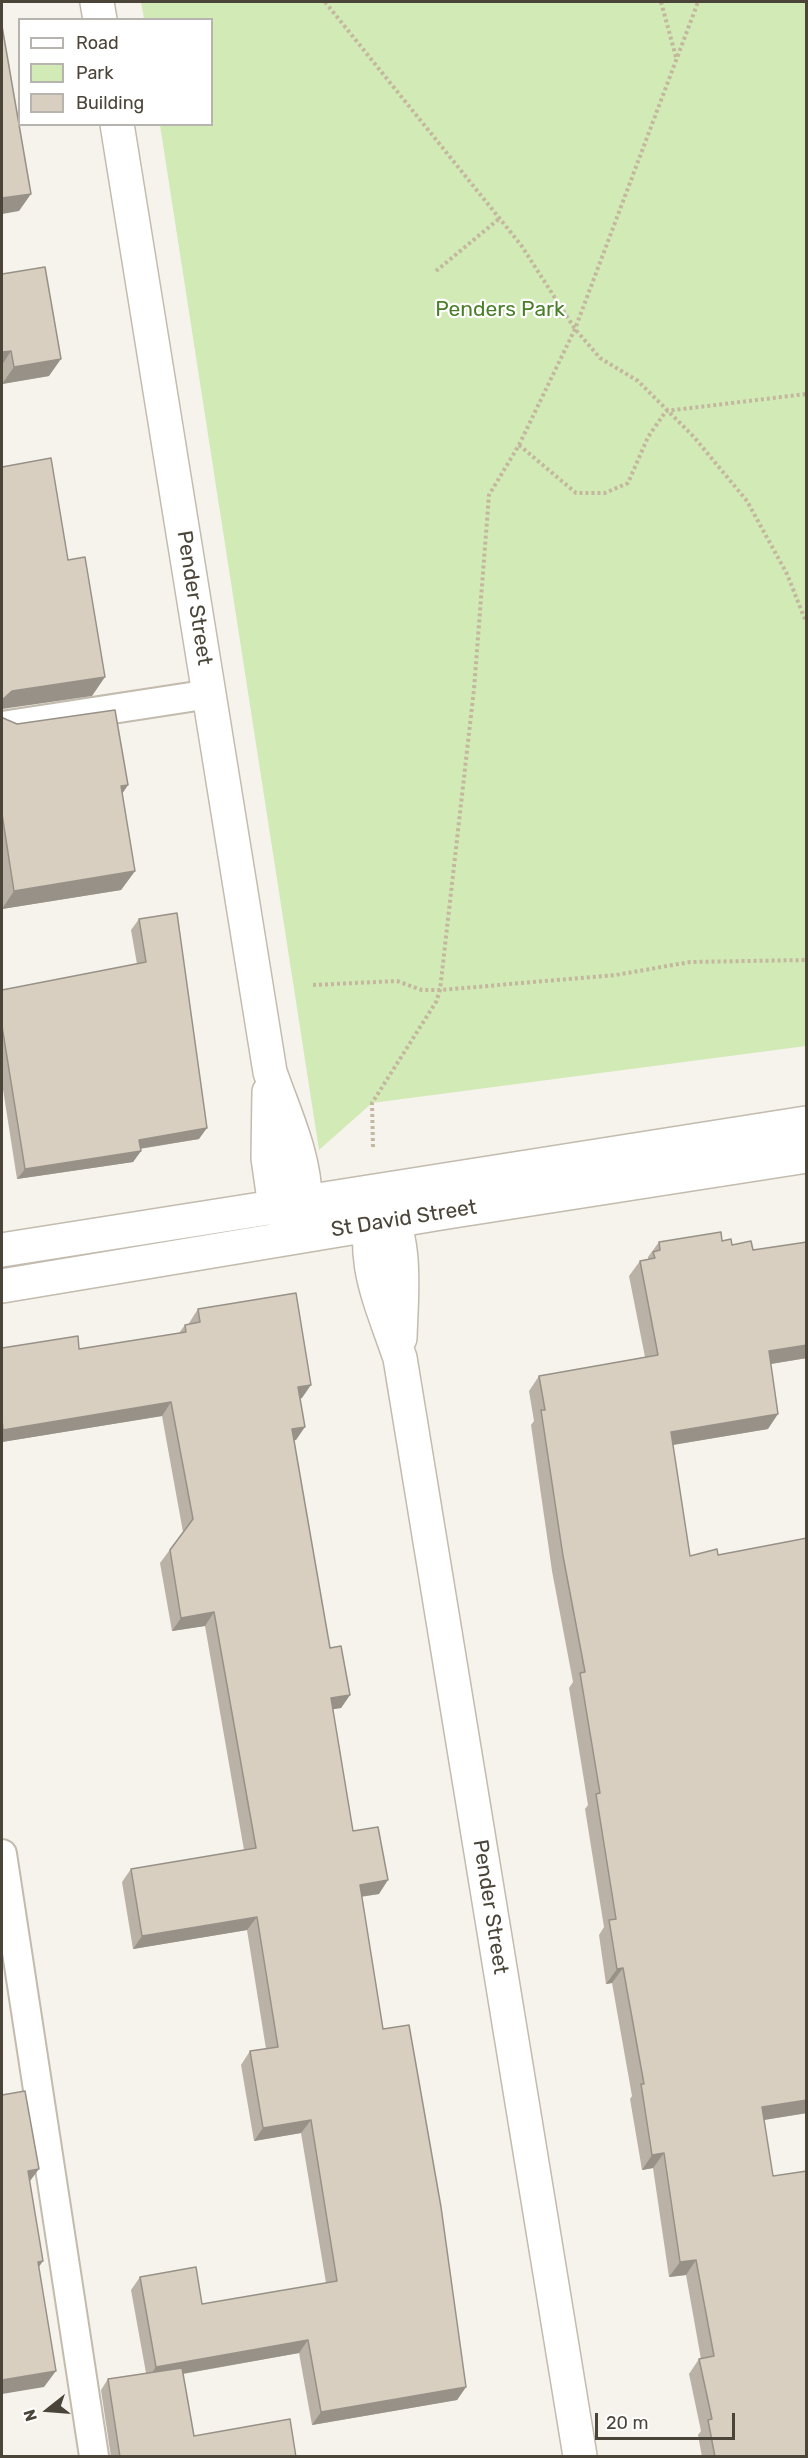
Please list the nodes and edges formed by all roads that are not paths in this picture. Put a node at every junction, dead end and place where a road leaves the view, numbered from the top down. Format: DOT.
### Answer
graph roads {
  1 [pos="97,2"];
  2 [pos="99,18"];
  3 [pos="117,126"];
  4 [pos="210,694"];
  5 [pos="2,726"];
  6 [pos="807,1123"];
  7 [pos="807,1156"];
  8 [pos="374,1191"];
  9 [pos="291,1205"];
  10 [pos="381,1223"];
  11 [pos="296,1238"];
  12 [pos="2,1250"];
  13 [pos="2,1286"];
  14 [pos="2,1854"];
  15 [pos="94,2457"];
  16 [pos="580,2457"];
  1 -- 2 [label="street"];
  3 -- 4 [label="street, Pender Street"];
  4 -- 5 [label="lane"];
  4 -- 9 [label="street, Pender Street"];
  6 -- 8 [label="street, St David Street"];
  7 -- 10 [label="street, St David Street"];
  8 -- 9 [label="street, St David Street"];
  8 -- 10 [label="street, Pender Street"];
  9 -- 11 [label="street, Pender Street"];
  9 -- 12 [label="street, St David Street"];
  10 -- 11 [label="street, St David Street"];
  10 -- 16 [label="street, Pender Street"];
  11 -- 13 [label="street, St David Street"];
  14 -- 15 [label="lane"];
}
